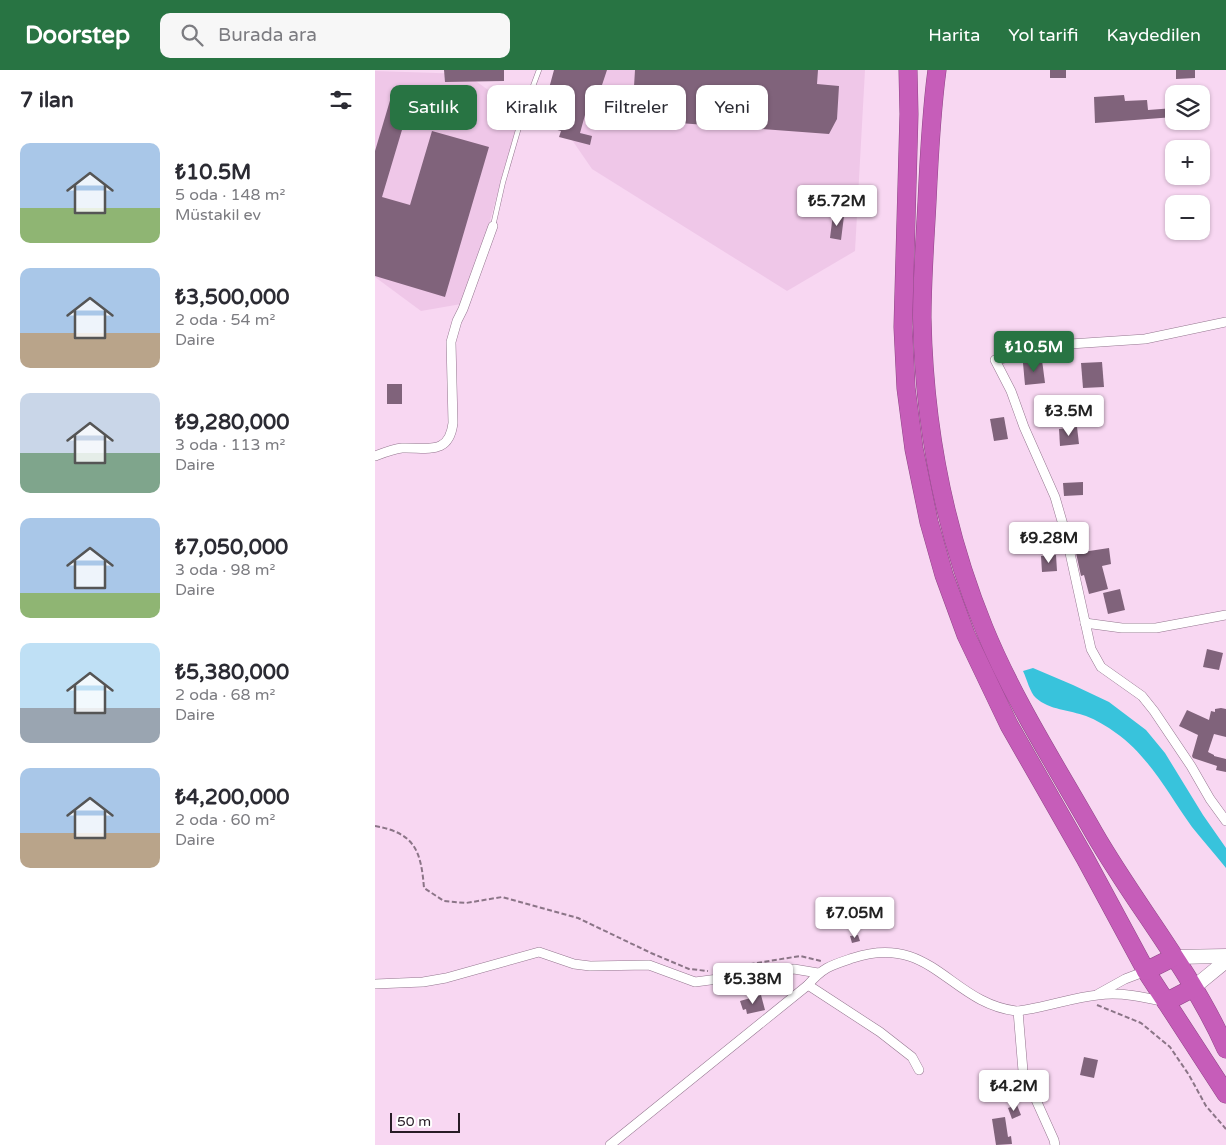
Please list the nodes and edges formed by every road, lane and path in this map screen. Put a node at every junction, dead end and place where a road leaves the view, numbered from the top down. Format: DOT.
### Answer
graph roads {
  1 [pos="539,70"];
  2 [pos="908,70"];
  3 [pos="937,70"];
  4 [pos="493,226"];
  5 [pos="1226,322"];
  6 [pos="375,456"];
  7 [pos="1226,615"];
  8 [pos="1085,623"];
  9 [pos="1226,821"];
  10 [pos="375,826"];
  11 [pos="1226,956"];
  12 [pos="1174,957"];
  13 [pos="1226,961"];
  14 [pos="829,966"];
  15 [pos="719,969"];
  16 [pos="710,971"];
  17 [pos="1146,971"];
  18 [pos="818,973"];
  19 [pos="375,984"];
  20 [pos="808,985"];
  21 [pos="1193,988"];
  22 [pos="1098,994"];
  23 [pos="1083,998"];
  24 [pos="1166,1002"];
  25 [pos="1018,1011"];
  26 [pos="1226,1049"];
  27 [pos="919,1070"];
  28 [pos="1226,1094"];
  29 [pos="1226,1129"];
  30 [pos="610,1145"];
  31 [pos="1055,1145"];
  1 -- 4 [label="lane"];
  2 -- 17 [label="highway"];
  3 -- 12 [label="highway"];
  4 -- 6 [label="street"];
  5 -- 8 [label="street"];
  7 -- 8 [label="street"];
  8 -- 9 [label="street"];
  10 -- 16 [label="path"];
  11 -- 12 [label="street"];
  12 -- 17 [label="highway"];
  12 -- 21 [label="highway"];
  13 -- 21 [label="street"];
  14 -- 15 [label="path"];
  14 -- 18 [label="street"];
  14 -- 25 [label="street"];
  17 -- 22 [label="street"];
  17 -- 24 [label="highway"];
  18 -- 19 [label="street"];
  18 -- 20 [label="street"];
  20 -- 27 [label="street"];
  20 -- 30 [label="street"];
  21 -- 24 [label="highway"];
  21 -- 26 [label="highway"];
  22 -- 23 [label="street"];
  22 -- 24 [label="street"];
  23 -- 25 [label="street"];
  23 -- 29 [label="path"];
  24 -- 28 [label="highway"];
  25 -- 31 [label="street"];
}
